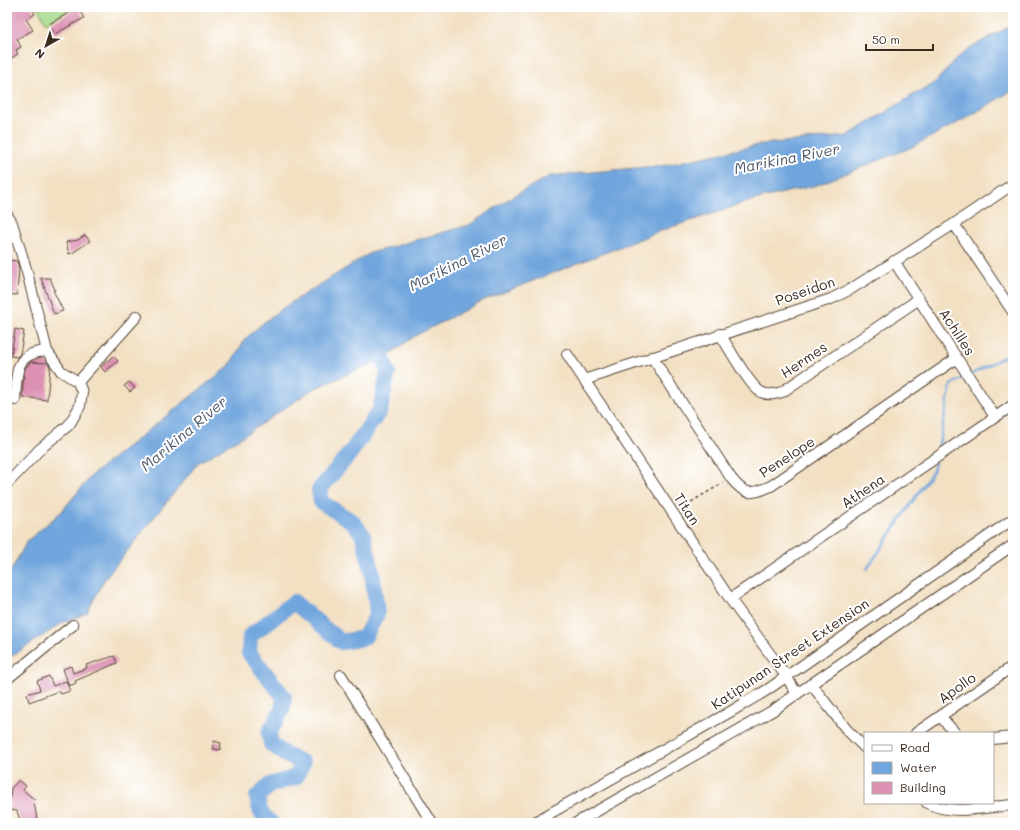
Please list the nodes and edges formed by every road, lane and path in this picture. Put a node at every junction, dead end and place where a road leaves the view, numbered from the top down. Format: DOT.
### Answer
graph roads {
  1 [pos="1012,188"];
  2 [pos="7,215"];
  3 [pos="954,224"];
  4 [pos="894,262"];
  5 [pos="919,299"];
  6 [pos="1013,312"];
  7 [pos="137,316"];
  8 [pos="720,334"];
  9 [pos="48,350"];
  10 [pos="567,354"];
  11 [pos="652,358"];
  12 [pos="957,358"];
  13 [pos="584,380"];
  14 [pos="78,382"];
  15 [pos="15,400"];
  16 [pos="1013,405"];
  17 [pos="995,417"];
  18 [pos="731,478"];
  19 [pos="7,484"];
  20 [pos="673,513"];
  21 [pos="1013,519"];
  22 [pos="1013,545"];
  23 [pos="730,599"];
  24 [pos="73,625"];
  25 [pos="1013,666"];
  26 [pos="341,675"];
  27 [pos="786,676"];
  28 [pos="7,679"];
  29 [pos="811,684"];
  30 [pos="797,694"];
  31 [pos="941,717"];
  32 [pos="918,732"];
  33 [pos="953,732"];
  34 [pos="1013,737"];
  35 [pos="994,739"];
  36 [pos="864,747"];
  37 [pos="930,804"];
  38 [pos="1013,805"];
  39 [pos="432,823"];
  40 [pos="533,823"];
  41 [pos="576,823"];
  1 -- 3 [label="street, Poseidon"];
  2 -- 9 [label="street"];
  3 -- 4 [label="street, Poseidon"];
  3 -- 6 [label="street"];
  4 -- 5 [label="street, Achilles"];
  4 -- 8 [label="street, Poseidon"];
  5 -- 8 [label="street, Hermes"];
  5 -- 12 [label="street, Achilles"];
  7 -- 14 [label="street"];
  8 -- 11 [label="street, Poseidon"];
  9 -- 14 [label="street"];
  9 -- 15 [label="street"];
  10 -- 13 [label="street, Titan"];
  11 -- 13 [label="street, Poseidon"];
  11 -- 18 [label="street, Penelope"];
  12 -- 17 [label="street, Achilles"];
  12 -- 18 [label="street, Penelope"];
  13 -- 20 [label="street, Titan"];
  14 -- 19 [label="street"];
  16 -- 17 [label="street, Athena"];
  17 -- 23 [label="street, Athena"];
  18 -- 20 [label="path"];
  20 -- 23 [label="street, Titan"];
  21 -- 27 [label="street, Katipunan Street Extension"];
  22 -- 29 [label="street"];
  23 -- 27 [label="street, Titan"];
  24 -- 28 [label="street"];
  25 -- 31 [label="street, Apollo"];
  26 -- 39 [label="street"];
  27 -- 30 [label="street, Titan"];
  27 -- 40 [label="street, Katipunan Street Extension"];
  29 -- 30 [label="street"];
  29 -- 36 [label="street"];
  30 -- 41 [label="street"];
  31 -- 32 [label="street, Apollo"];
  31 -- 33 [label="street"];
  34 -- 35 [label="street"];
  37 -- 38 [label="street"];
}
